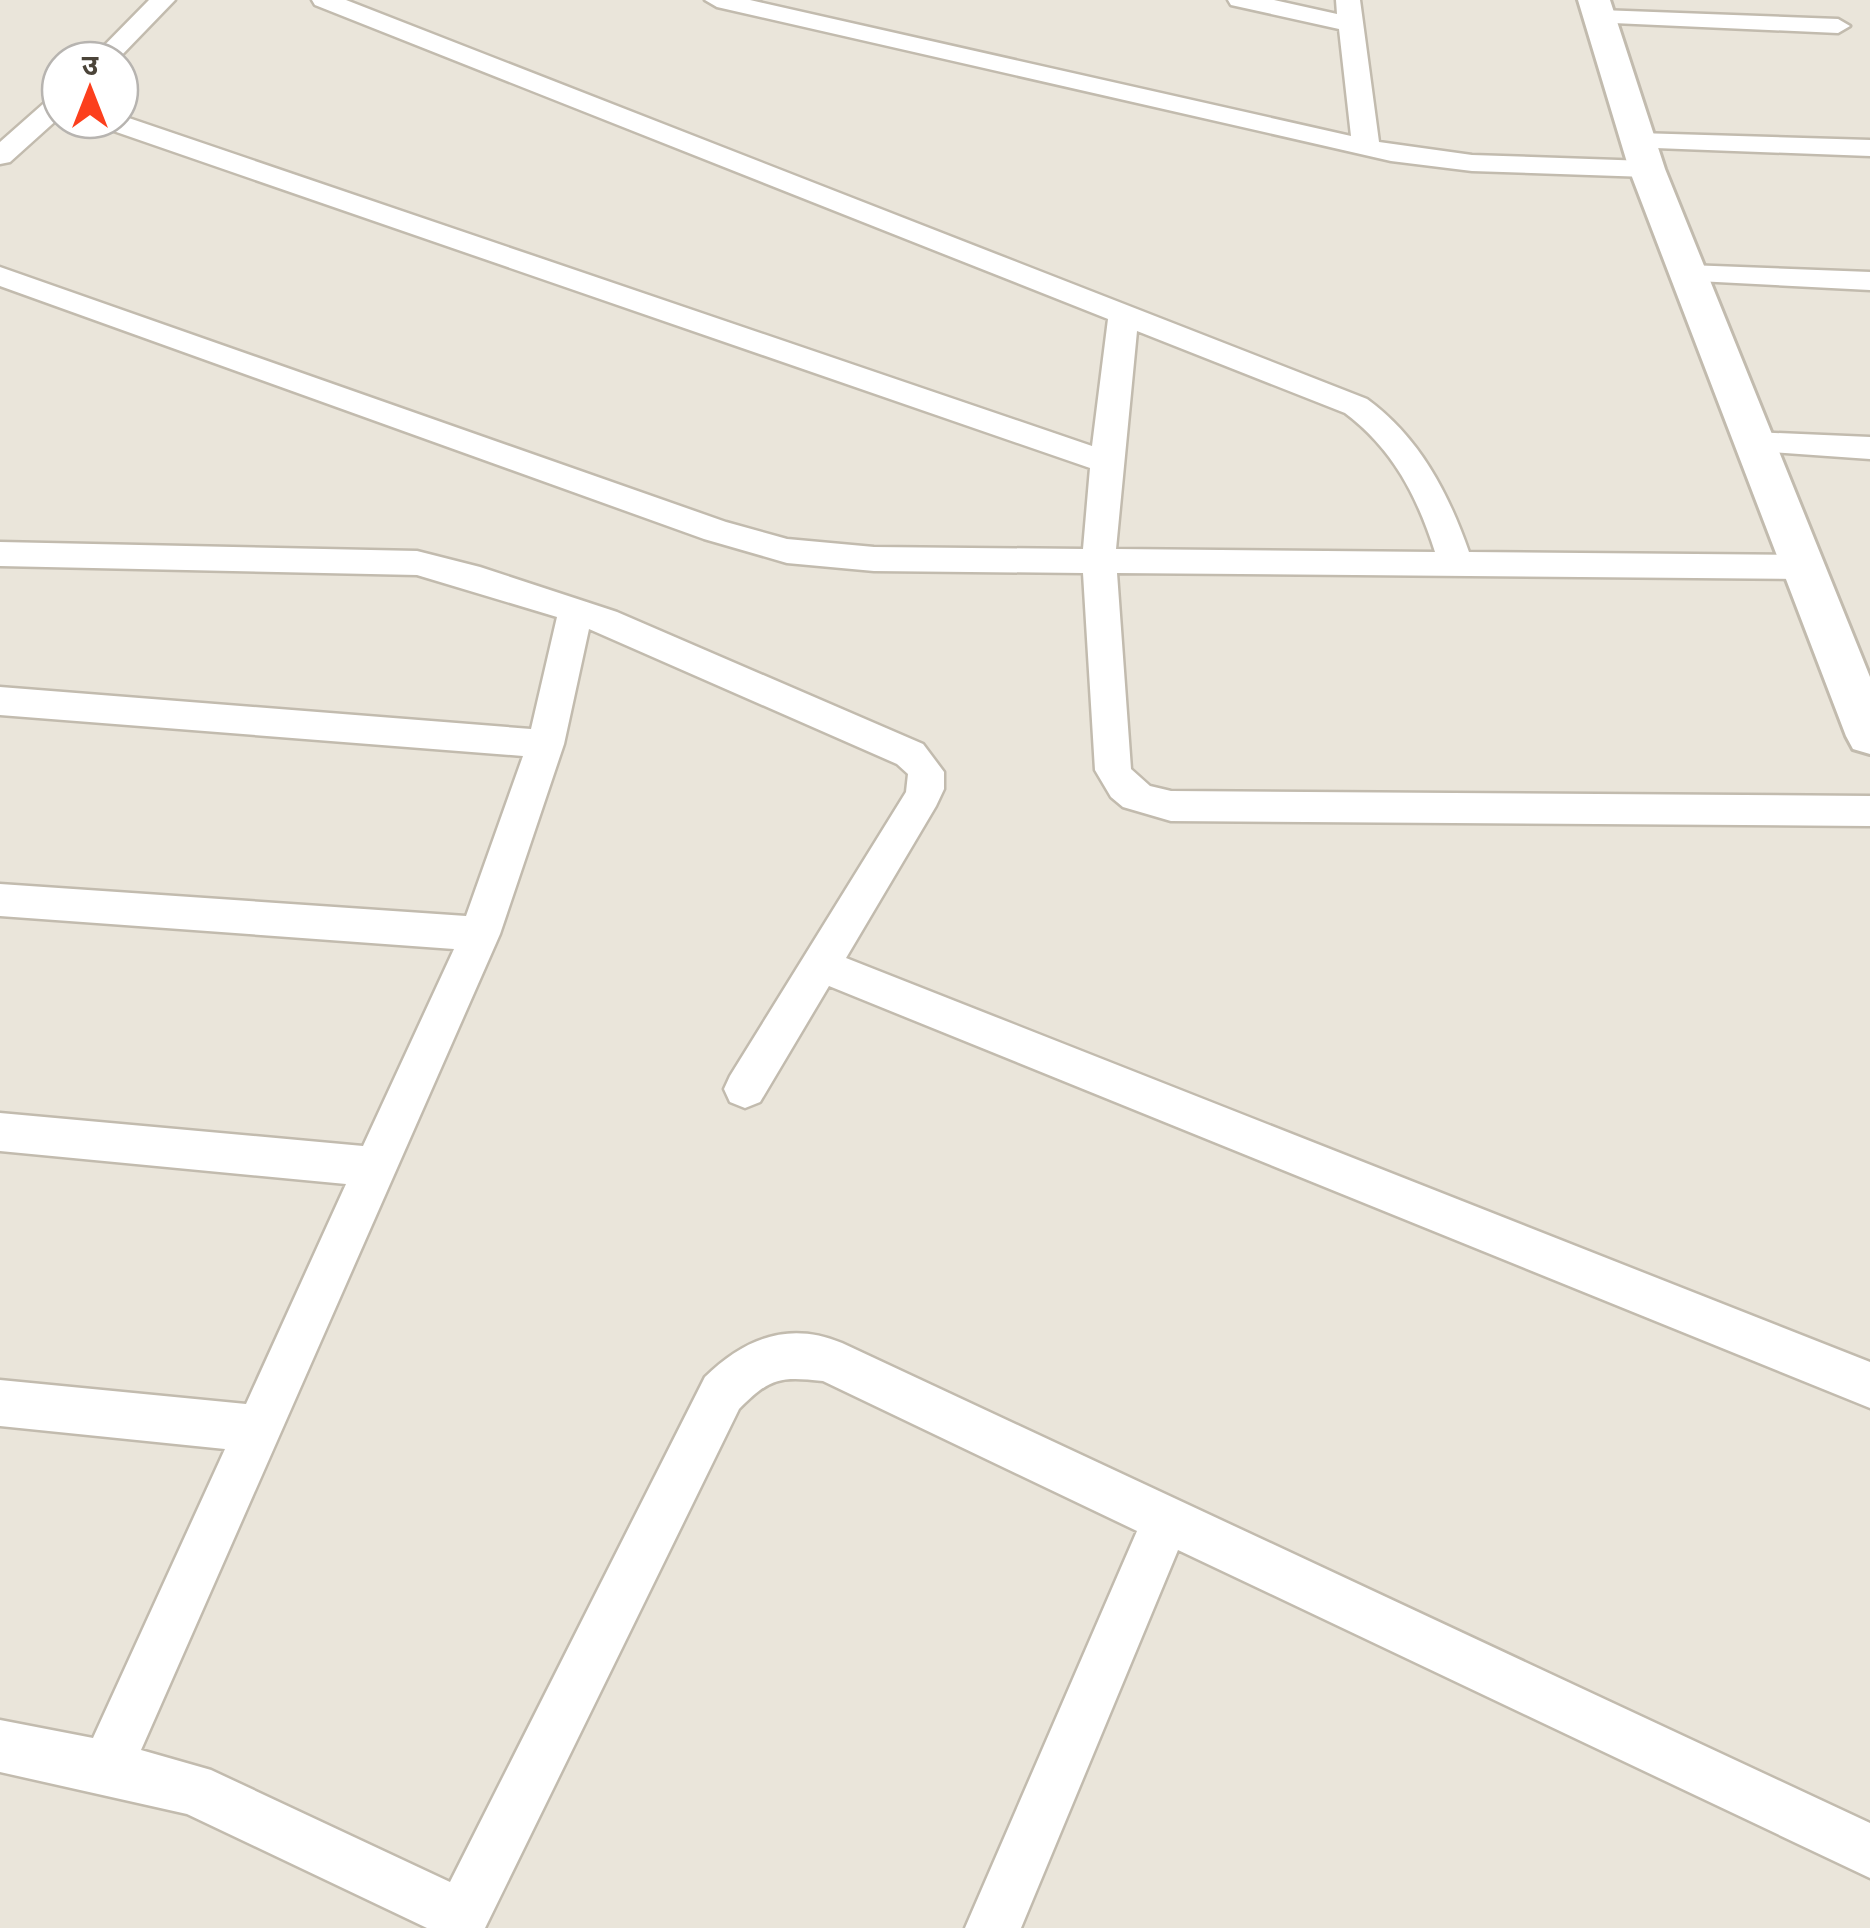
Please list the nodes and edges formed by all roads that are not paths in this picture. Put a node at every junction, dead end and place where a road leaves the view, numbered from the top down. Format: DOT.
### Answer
graph roads {
  1 [pos="163,0"];
  2 [pos="324,0"];
  3 [pos="717,0"];
  4 [pos="1240,0"];
  5 [pos="1597,8"];
  6 [pos="1350,12"];
  7 [pos="1838,26"];
  8 [pos="123,40"];
  9 [pos="40,121"];
  10 [pos="140,131"];
  11 [pos="1366,148"];
  12 [pos="1870,148"];
  13 [pos="1643,155"];
  14 [pos="0,156"];
  15 [pos="1688,274"];
  16 [pos="0,276"];
  17 [pos="1870,281"];
  18 [pos="1124,312"];
  19 [pos="1753,443"];
  20 [pos="1870,448"];
  21 [pos="1106,462"];
  22 [pos="0,554"];
  23 [pos="1099,561"];
  24 [pos="1456,564"];
  25 [pos="1803,567"];
  26 [pos="576,610"];
  27 [pos="0,701"];
  28 [pos="1870,736"];
  29 [pos="546,744"];
  30 [pos="1870,811"];
  31 [pos="0,900"];
  32 [pos="480,934"];
  33 [pos="820,965"];
  34 [pos="744,1089"];
  35 [pos="0,1132"];
  36 [pos="376,1168"];
  37 [pos="1870,1386"];
  38 [pos="0,1402"];
  39 [pos="259,1430"];
  40 [pos="1166,1520"];
  41 [pos="0,1746"];
  42 [pos="106,1769"];
  43 [pos="1870,1851"];
  44 [pos="459,1922"];
  45 [pos="993,1928"];
  1 -- 8 [label="street"];
  2 -- 18 [label="street"];
  3 -- 11 [label="street"];
  4 -- 6 [label="street"];
  5 -- 7 [label="street"];
  5 -- 13 [label="street"];
  6 -- 11 [label="street"];
  9 -- 14 [label="street"];
  10 -- 21 [label="street"];
  11 -- 13 [label="street"];
  12 -- 13 [label="street"];
  13 -- 15 [label="street"];
  15 -- 17 [label="street"];
  15 -- 19 [label="street"];
  16 -- 23 [label="street"];
  18 -- 21 [label="street"];
  18 -- 24 [label="street"];
  19 -- 20 [label="street"];
  19 -- 25 [label="street"];
  21 -- 23 [label="street"];
  22 -- 26 [label="street"];
  23 -- 24 [label="street"];
  23 -- 30 [label="street"];
  24 -- 25 [label="street"];
  25 -- 28 [label="street"];
  26 -- 29 [label="street"];
  26 -- 33 [label="street"];
  27 -- 29 [label="street"];
  29 -- 32 [label="street"];
  31 -- 32 [label="street"];
  32 -- 36 [label="street"];
  33 -- 34 [label="street"];
  33 -- 37 [label="street"];
  35 -- 36 [label="street"];
  36 -- 39 [label="street"];
  38 -- 39 [label="street"];
  39 -- 42 [label="street"];
  40 -- 43 [label="street"];
  40 -- 44 [label="street"];
  40 -- 45 [label="street"];
  41 -- 42 [label="street"];
  42 -- 44 [label="street"];
}
